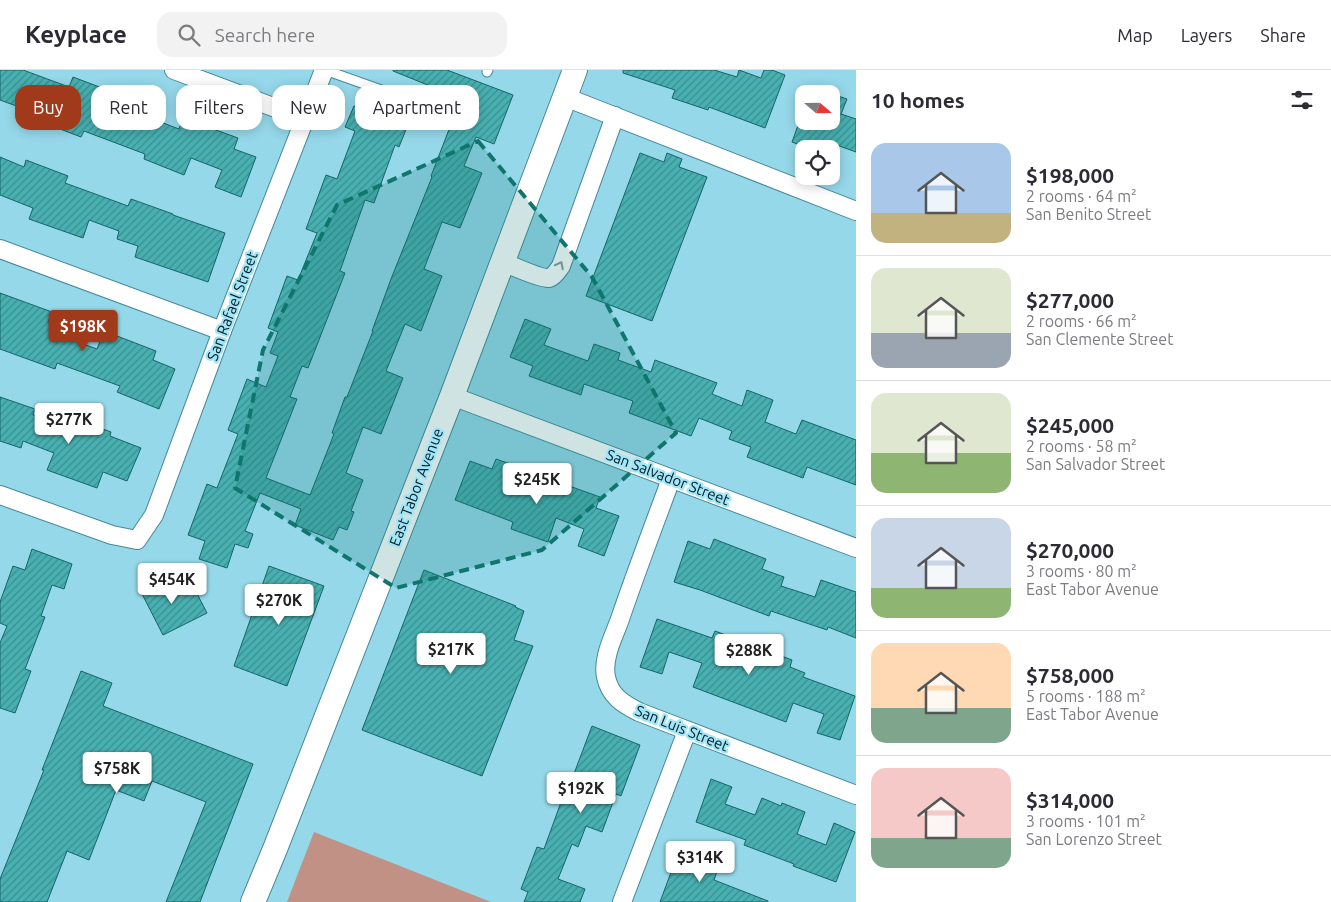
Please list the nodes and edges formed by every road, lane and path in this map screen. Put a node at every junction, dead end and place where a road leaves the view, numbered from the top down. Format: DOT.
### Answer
graph roads {
  1 [pos="174,70"];
  2 [pos="324,70"];
  3 [pos="575,70"];
  4 [pos="318,85"];
  5 [pos="367,85"];
  6 [pos="565,97"];
  7 [pos="272,107"];
  8 [pos="615,116"];
  9 [pos="301,130"];
  10 [pos="856,211"];
  11 [pos="0,249"];
  12 [pos="502,262"];
  13 [pos="222,331"];
  14 [pos="452,396"];
  15 [pos="671,479"];
  16 [pos="0,496"];
  17 [pos="856,548"];
  18 [pos="687,731"];
  19 [pos="856,794"];
  20 [pos="253,902"];
  21 [pos="622,902"];
  1 -- 7 [label="street"];
  2 -- 4 [label="street, San Rafael Street"];
  2 -- 5 [label="lane"];
  3 -- 6 [label="main road, East Tabor Avenue"];
  6 -- 8 [label="street"];
  6 -- 12 [label="main road, East Tabor Avenue"];
  8 -- 10 [label="street"];
  12 -- 8 [label="street, one-way"];
  9 -- 13 [label="street, San Rafael Street"];
  11 -- 13 [label="street"];
  12 -- 14 [label="main road, East Tabor Avenue"];
  13 -- 16 [label="street, San Rafael Street"];
  14 -- 15 [label="street, San Salvador Street"];
  14 -- 20 [label="main road, East Tabor Avenue"];
  15 -- 17 [label="street, San Salvador Street"];
  15 -- 18 [label="street, San Luis Street"];
  18 -- 19 [label="street, San Luis Street"];
  18 -- 21 [label="street"];
}
